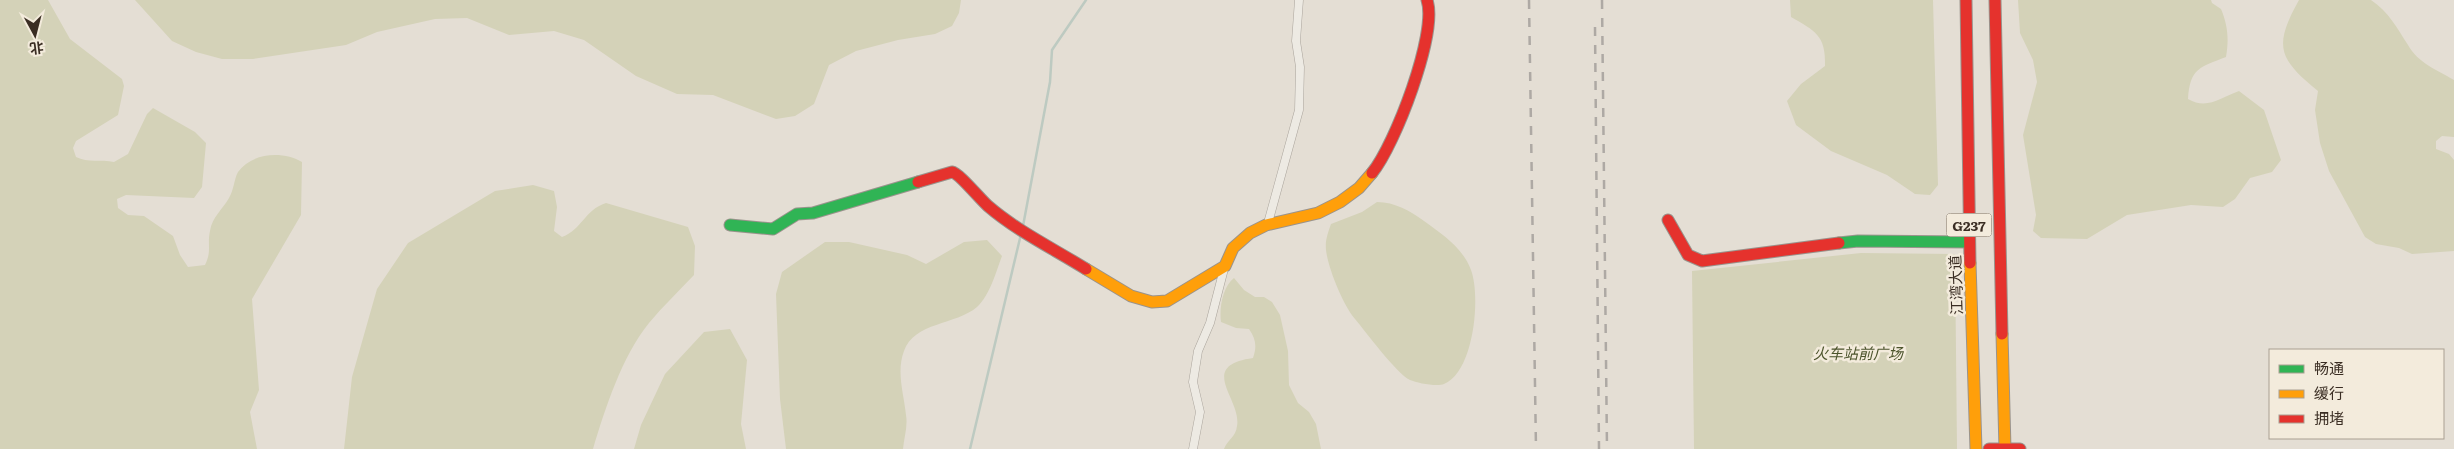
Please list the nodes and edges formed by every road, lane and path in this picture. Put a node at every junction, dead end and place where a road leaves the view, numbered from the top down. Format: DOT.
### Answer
graph roads {
  1 [pos="1299,0"];
  2 [pos="1428,0"];
  3 [pos="1966,0"];
  4 [pos="1995,0"];
  5 [pos="1668,220"];
  6 [pos="1268,223"];
  7 [pos="730,225"];
  8 [pos="1969,242"];
  9 [pos="1225,265"];
  10 [pos="1193,449"];
  11 [pos="1976,449"];
  12 [pos="1989,449"];
  13 [pos="2005,449"];
  14 [pos="2020,449"];
  1 -- 6 [label="street"];
  2 -- 6 [label="main road"];
  3 -- 8 [label="main road, 江湾大道 / G237"];
  4 -- 13 [label="main road, G237"];
  5 -- 8 [label="main road"];
  6 -- 9 [label="main road"];
  7 -- 9 [label="main road"];
  8 -- 11 [label="main road, 江湾大道 / G237"];
  9 -- 10 [label="street"];
  12 -- 13 [label="main road"];
  13 -- 14 [label="main road"];
}
